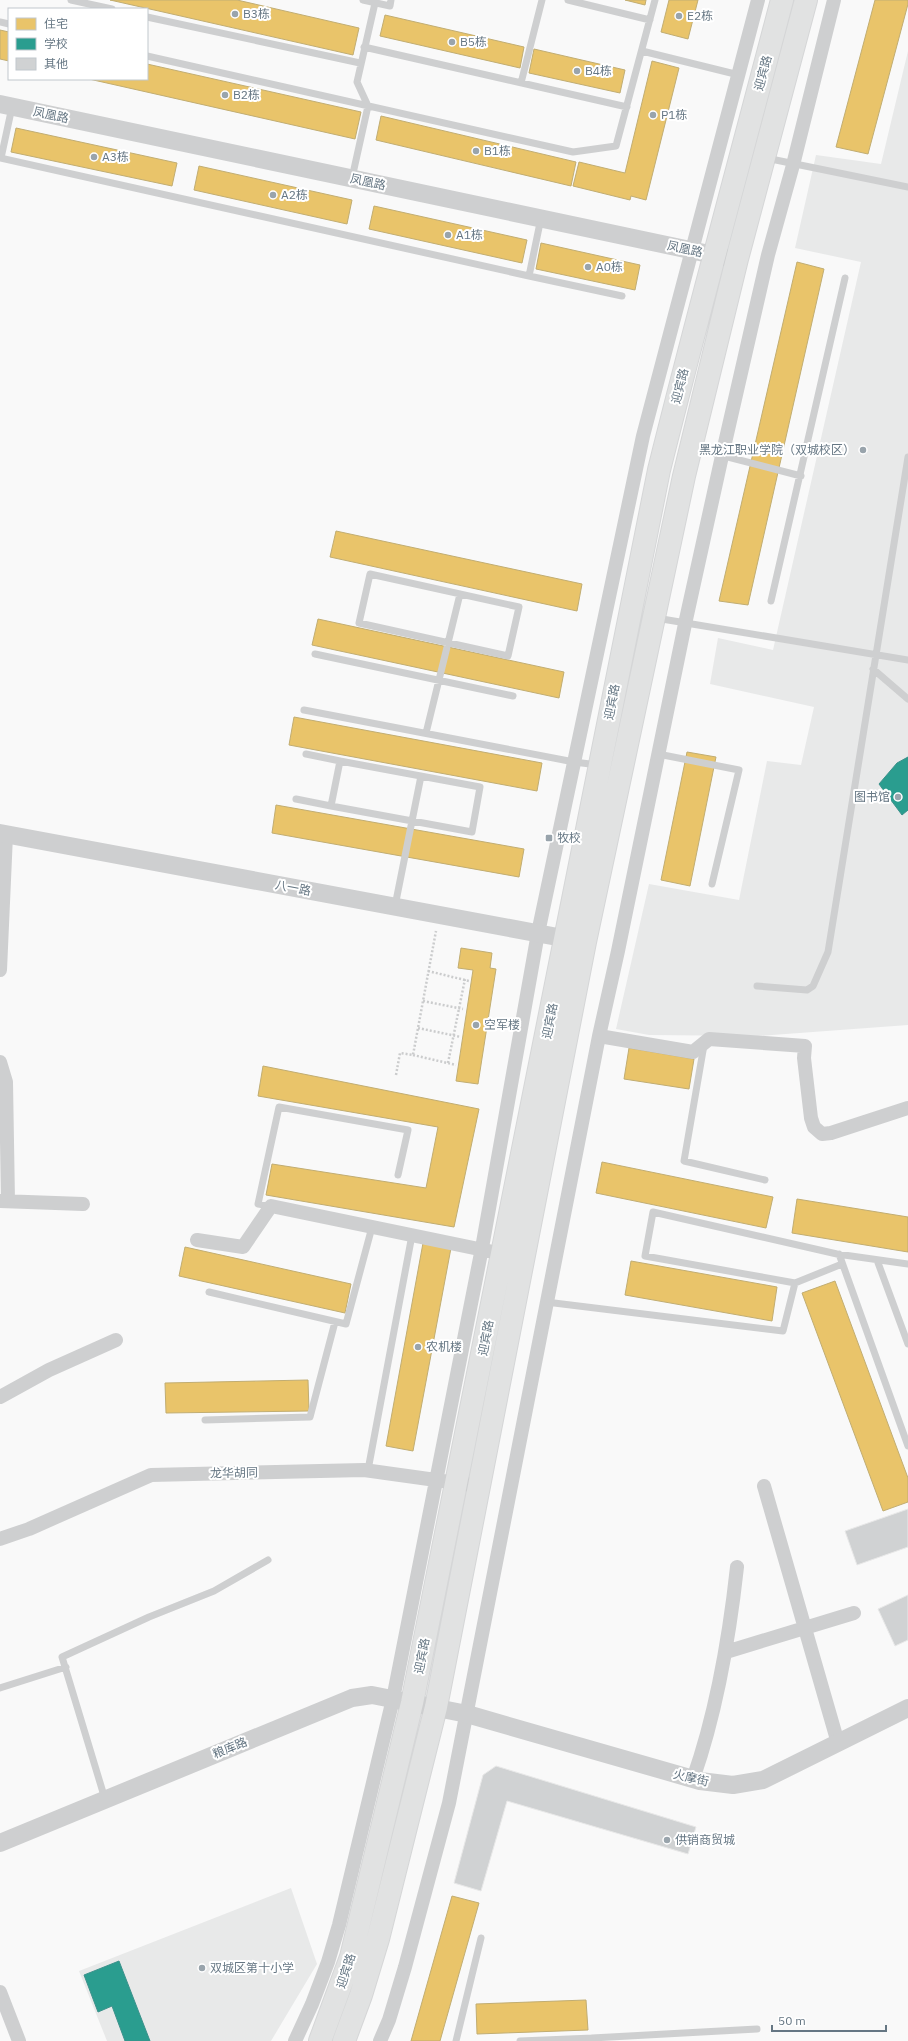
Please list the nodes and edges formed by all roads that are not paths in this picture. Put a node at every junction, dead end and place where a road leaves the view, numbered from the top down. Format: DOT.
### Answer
graph roads {
  1 [pos="71,0"];
  2 [pos="363,0"];
  3 [pos="391,0"];
  4 [pos="542,0"];
  5 [pos="568,0"];
  6 [pos="655,0"];
  7 [pos="758,0"];
  8 [pos="782,0"];
  9 [pos="806,0"];
  10 [pos="834,0"];
  11 [pos="375,3"];
  12 [pos="107,8"];
  13 [pos="148,16"];
  14 [pos="650,20"];
  15 [pos="364,47"];
  16 [pos="642,51"];
  17 [pos="148,56"];
  18 [pos="360,63"];
  19 [pos="739,75"];
  20 [pos="521,83"];
  21 [pos="6,105"];
  22 [pos="368,106"];
  23 [pos="627,107"];
  24 [pos="764,157"];
  25 [pos="0,158"];
  26 [pos="793,165"];
  27 [pos="352,178"];
  28 [pos="908,187"];
  29 [pos="541,218"];
  30 [pos="692,250"];
  31 [pos="716,255"];
  32 [pos="737,260"];
  33 [pos="529,276"];
  34 [pos="845,278"];
  35 [pos="622,296"];
  36 [pos="691,447"];
  37 [pos="722,456"];
  38 [pos="908,457"];
  39 [pos="801,476"];
  40 [pos="460,594"];
  41 [pos="771,601"];
  42 [pos="654,618"];
  43 [pos="685,624"];
  44 [pos="448,643"];
  45 [pos="314,654"];
  46 [pos="875,654"];
  47 [pos="908,660"];
  48 [pos="873,669"];
  49 [pos="439,681"];
  50 [pos="513,696"];
  51 [pos="908,699"];
  52 [pos="304,710"];
  53 [pos="426,734"];
  54 [pos="306,754"];
  55 [pos="658,754"];
  56 [pos="340,760"];
  57 [pos="574,762"];
  58 [pos="600,765"];
  59 [pos="421,776"];
  60 [pos="296,799"];
  61 [pos="331,806"];
  62 [pos="412,821"];
  63 [pos="3,834"];
  64 [pos="712,884"];
  65 [pos="395,907"];
  66 [pos="538,933"];
  67 [pos="576,940"];
  68 [pos="0,970"];
  69 [pos="757,986"];
  70 [pos="599,1036"];
  71 [pos="704,1043"];
  72 [pos="0,1062"];
  73 [pos="908,1108"];
  74 [pos="398,1175"];
  75 [pos="765,1180"];
  76 [pos="4,1201"];
  77 [pos="83,1204"];
  78 [pos="271,1206"];
  79 [pos="372,1227"];
  80 [pos="412,1236"];
  81 [pos="197,1240"];
  82 [pos="481,1251"];
  83 [pos="503,1254"];
  84 [pos="839,1254"];
  85 [pos="878,1260"];
  86 [pos="842,1264"];
  87 [pos="908,1264"];
  88 [pos="795,1283"];
  89 [pos="209,1292"];
  90 [pos="546,1302"];
  91 [pos="334,1322"];
  92 [pos="116,1340"];
  93 [pos="908,1344"];
  94 [pos="0,1397"];
  95 [pos="205,1420"];
  96 [pos="908,1446"];
  97 [pos="368,1470"];
  98 [pos="446,1481"];
  99 [pos="479,1486"];
  100 [pos="764,1486"];
  101 [pos="0,1539"];
  102 [pos="268,1560"];
  103 [pos="738,1567"];
  104 [pos="854,1613"];
  105 [pos="805,1629"];
  106 [pos="726,1652"];
  107 [pos="66,1667"];
  108 [pos="0,1688"];
  109 [pos="403,1701"];
  110 [pos="436,1707"];
  111 [pos="907,1708"];
  112 [pos="467,1714"];
  113 [pos="838,1743"];
  114 [pos="693,1779"];
  115 [pos="105,1799"];
  116 [pos="0,1842"];
  117 [pos="481,1938"];
  118 [pos="0,1992"];
  119 [pos="757,2029"];
  120 [pos="593,2039"];
  121 [pos="554,2040"];
  122 [pos="19,2041"];
  123 [pos="295,2041"];
  124 [pos="320,2041"];
  125 [pos="344,2041"];
  126 [pos="380,2041"];
  127 [pos="456,2041"];
  128 [pos="520,2041"];
  1 -- 12 [label="lane"];
  2 -- 11 [label="lane"];
  3 -- 11 [label="lane"];
  4 -- 20 [label="lane"];
  5 -- 14 [label="lane"];
  6 -- 14 [label="lane"];
  7 -- 19 [label="street"];
  8 -- 31 [label="main road, 迎宾路"];
  9 -- 24 [label="main road, 迎宾路"];
  10 -- 26 [label="street"];
  11 -- 15 [label="lane"];
  13 -- 18 [label="lane"];
  14 -- 16 [label="lane"];
  15 -- 18 [label="lane"];
  15 -- 20 [label="lane"];
  16 -- 19 [label="lane"];
  16 -- 23 [label="lane"];
  17 -- 22 [label="lane"];
  18 -- 22 [label="lane"];
  19 -- 30 [label="street"];
  20 -- 23 [label="lane"];
  21 -- 25 [label="lane"];
  21 -- 27 [label="street, 凤凰路"];
  22 -- 23 [label="lane"];
  22 -- 27 [label="lane"];
  24 -- 26 [label="lane"];
  24 -- 32 [label="main road, 迎宾路"];
  25 -- 33 [label="lane"];
  26 -- 28 [label="lane"];
  26 -- 37 [label="street"];
  27 -- 29 [label="street, 凤凰路"];
  29 -- 30 [label="street, 凤凰路"];
  29 -- 33 [label="lane"];
  30 -- 31 [label="street, 凤凰路"];
  30 -- 57 [label="street"];
  31 -- 32 [label="street, 凤凰路"];
  31 -- 58 [label="main road, 迎宾路"];
  32 -- 36 [label="main road, 迎宾路"];
  33 -- 35 [label="lane"];
  34 -- 39 [label="lane"];
  36 -- 37 [label="lane"];
  36 -- 42 [label="main road, 迎宾路"];
  37 -- 39 [label="lane"];
  37 -- 43 [label="street"];
  38 -- 46 [label="lane"];
  39 -- 41 [label="lane"];
  40 -- 44 [label="lane"];
  40 -- 44 [label="lane"];
  40 -- 44 [label="lane"];
  42 -- 43 [label="lane"];
  42 -- 67 [label="main road, 迎宾路"];
  43 -- 46 [label="lane"];
  43 -- 55 [label="street"];
  44 -- 49 [label="lane"];
  45 -- 49 [label="lane"];
  46 -- 47 [label="lane"];
  46 -- 48 [label="lane"];
  48 -- 51 [label="lane"];
  48 -- 69 [label="lane"];
  49 -- 50 [label="lane"];
  49 -- 53 [label="lane"];
  52 -- 53 [label="lane"];
  53 -- 57 [label="lane"];
  54 -- 56 [label="lane"];
  55 -- 64 [label="lane"];
  55 -- 70 [label="street"];
  56 -- 59 [label="lane"];
  56 -- 61 [label="lane"];
  57 -- 58 [label="lane"];
  57 -- 66 [label="street"];
  58 -- 67 [label="main road, 迎宾路"];
  59 -- 62 [label="lane"];
  59 -- 62 [label="lane"];
  60 -- 61 [label="lane"];
  61 -- 62 [label="lane"];
  62 -- 65 [label="lane"];
  63 -- 65 [label="street, 八一路"];
  63 -- 68 [label="street"];
  65 -- 66 [label="street, 八一路"];
  66 -- 67 [label="street, 八一路"];
  66 -- 82 [label="street"];
  67 -- 83 [label="main road, 迎宾路"];
  67 -- 99 [label="main road, 迎宾路"];
  70 -- 71 [label="street"];
  70 -- 90 [label="street"];
  71 -- 73 [label="street"];
  71 -- 75 [label="lane"];
  72 -- 76 [label="street"];
  74 -- 78 [label="lane"];
  76 -- 77 [label="street"];
  78 -- 79 [label="street"];
  78 -- 81 [label="street"];
  79 -- 80 [label="street"];
  79 -- 91 [label="lane"];
  80 -- 82 [label="street"];
  80 -- 97 [label="lane"];
  82 -- 83 [label="street"];
  82 -- 98 [label="street"];
  83 -- 98 [label="main road, 迎宾路"];
  84 -- 85 [label="lane"];
  84 -- 86 [label="lane"];
  84 -- 88 [label="lane"];
  85 -- 87 [label="lane"];
  85 -- 93 [label="lane"];
  86 -- 88 [label="lane"];
  86 -- 96 [label="lane"];
  88 -- 90 [label="lane"];
  89 -- 91 [label="lane"];
  90 -- 112 [label="street"];
  91 -- 95 [label="lane"];
  92 -- 94 [label="street"];
  97 -- 98 [label="street, 龙华胡同"];
  97 -- 101 [label="street, 龙华胡同"];
  98 -- 99 [label="street, 龙华胡同"];
  98 -- 109 [label="main road, 迎宾路"];
  99 -- 110 [label="main road, 迎宾路"];
  100 -- 105 [label="street"];
  102 -- 107 [label="lane"];
  103 -- 106 [label="street"];
  104 -- 105 [label="street"];
  105 -- 106 [label="street"];
  105 -- 113 [label="street"];
  106 -- 114 [label="street"];
  107 -- 108 [label="lane"];
  107 -- 115 [label="lane"];
  109 -- 110 [label="street, 粮库路"];
  109 -- 115 [label="street, 粮库路"];
  109 -- 123 [label="street"];
  109 -- 124 [label="main road, 迎宾路"];
  110 -- 112 [label="street, 粮库路"];
  110 -- 125 [label="main road, 迎宾路"];
  111 -- 113 [label="street, 火摩街"];
  112 -- 114 [label="street, 火摩街"];
  112 -- 126 [label="street"];
  113 -- 114 [label="street, 火摩街"];
  115 -- 116 [label="street, 粮库路"];
  117 -- 127 [label="lane"];
  118 -- 122 [label="street"];
  119 -- 120 [label="lane"];
  120 -- 121 [label="lane"];
  121 -- 128 [label="lane"];
}
